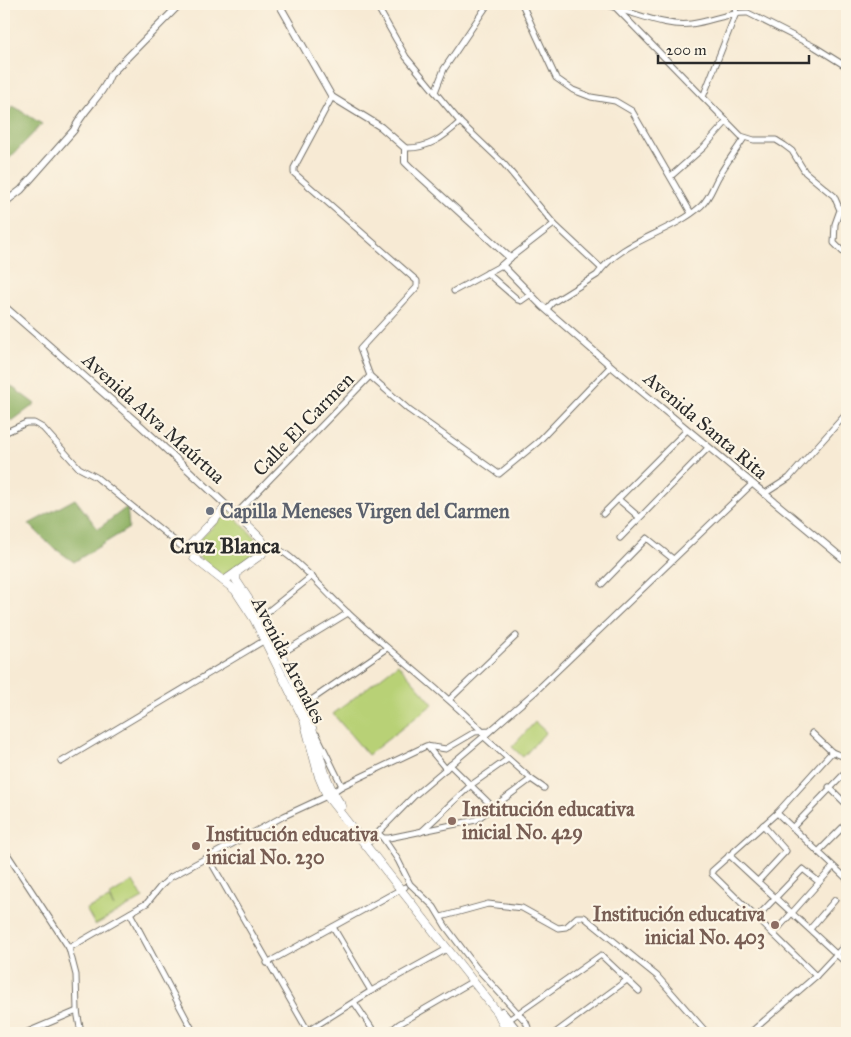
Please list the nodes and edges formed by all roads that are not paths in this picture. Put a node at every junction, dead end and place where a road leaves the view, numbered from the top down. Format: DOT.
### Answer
graph roads {
  1 [pos="180,4"];
  2 [pos="279,4"];
  3 [pos="376,4"];
  4 [pos="488,4"];
  5 [pos="522,4"];
  6 [pos="605,4"];
  7 [pos="734,4"];
  8 [pos="616,8"];
  9 [pos="736,13"];
  10 [pos="847,67"];
  11 [pos="435,92"];
  12 [pos="332,97"];
  13 [pos="703,98"];
  14 [pos="460,122"];
  15 [pos="727,122"];
  16 [pos="744,138"];
  17 [pos="405,148"];
  18 [pos="671,176"];
  19 [pos="4,203"];
  20 [pos="691,213"];
  21 [pos="554,224"];
  22 [pos="847,256"];
  23 [pos="510,258"];
  24 [pos="502,265"];
  25 [pos="601,268"];
  26 [pos="487,273"];
  27 [pos="454,291"];
  28 [pos="530,294"];
  29 [pos="4,306"];
  30 [pos="547,310"];
  31 [pos="611,366"];
  32 [pos="370,376"];
  33 [pos="847,413"];
  34 [pos="687,430"];
  35 [pos="4,433"];
  36 [pos="708,448"];
  37 [pos="751,485"];
  38 [pos="764,494"];
  39 [pos="618,499"];
  40 [pos="227,506"];
  41 [pos="236,514"];
  42 [pos="603,514"];
  43 [pos="639,518"];
  44 [pos="620,538"];
  45 [pos="265,547"];
  46 [pos="187,548"];
  47 [pos="194,558"];
  48 [pos="673,559"];
  49 [pos="847,562"];
  50 [pos="238,572"];
  51 [pos="312,576"];
  52 [pos="224,581"];
  53 [pos="602,584"];
  54 [pos="348,613"];
  55 [pos="261,617"];
  56 [pos="516,636"];
  57 [pos="265,640"];
  58 [pos="387,648"];
  59 [pos="277,656"];
  60 [pos="450,700"];
  61 [pos="304,705"];
  62 [pos="314,731"];
  63 [pos="812,733"];
  64 [pos="483,734"];
  65 [pos="427,746"];
  66 [pos="832,752"];
  67 [pos="847,758"];
  68 [pos="508,759"];
  69 [pos="61,762"];
  70 [pos="448,767"];
  71 [pos="846,775"];
  72 [pos="531,779"];
  73 [pos="471,785"];
  74 [pos="342,786"];
  75 [pos="829,787"];
  76 [pos="544,788"];
  77 [pos="330,794"];
  78 [pos="847,805"];
  79 [pos="493,807"];
  80 [pos="777,812"];
  81 [pos="847,823"];
  82 [pos="763,825"];
  83 [pos="792,828"];
  84 [pos="421,832"];
  85 [pos="379,834"];
  86 [pos="383,838"];
  87 [pos="368,844"];
  88 [pos="4,848"];
  89 [pos="818,852"];
  90 [pos="729,855"];
  91 [pos="208,857"];
  92 [pos="833,867"];
  93 [pos="847,879"];
  94 [pos="758,881"];
  95 [pos="819,882"];
  96 [pos="403,888"];
  97 [pos="775,897"];
  98 [pos="835,900"];
  99 [pos="130,913"];
  100 [pos="792,913"];
  101 [pos="441,916"];
  102 [pos="756,918"];
  103 [pos="333,927"];
  104 [pos="810,929"];
  105 [pos="773,934"];
  106 [pos="847,943"];
  107 [pos="70,948"];
  108 [pos="448,949"];
  109 [pos="838,955"];
  110 [pos="267,963"];
  111 [pos="847,964"];
  112 [pos="816,976"];
  113 [pos="627,980"];
  114 [pos="473,981"];
  115 [pos="639,991"];
  116 [pos="371,992"];
  117 [pos="354,1002"];
  118 [pos="77,1011"];
  119 [pos="518,1012"];
  120 [pos="501,1013"];
  121 [pos="509,1027"];
  122 [pos="306,1032"];
  123 [pos="25,1033"];
  124 [pos="81,1033"];
  125 [pos="194,1033"];
  126 [pos="375,1033"];
  127 [pos="390,1033"];
  128 [pos="520,1033"];
  129 [pos="530,1033"];
  130 [pos="555,1033"];
  131 [pos="707,1033"];
  132 [pos="750,1033"];
  1 -- 19 [label="street"];
  2 -- 12 [label="street"];
  3 -- 11 [label="street"];
  4 -- 11 [label="street"];
  5 -- 18 [label="street"];
  6 -- 8 [label="street"];
  7 -- 9 [label="street"];
  8 -- 9 [label="street"];
  8 -- 13 [label="street"];
  9 -- 10 [label="street"];
  9 -- 13 [label="street"];
  11 -- 14 [label="street"];
  12 -- 17 [label="street"];
  12 -- 32 [label="street"];
  13 -- 15 [label="street"];
  14 -- 17 [label="street"];
  14 -- 21 [label="street"];
  15 -- 16 [label="street"];
  15 -- 18 [label="street"];
  16 -- 20 [label="street"];
  16 -- 22 [label="street"];
  17 -- 23 [label="street"];
  18 -- 20 [label="street"];
  20 -- 25 [label="street"];
  21 -- 23 [label="street"];
  21 -- 25 [label="street"];
  23 -- 24 [label="street"];
  24 -- 26 [label="street"];
  24 -- 28 [label="street, Avenida Santa Rita"];
  25 -- 30 [label="street"];
  26 -- 27 [label="street"];
  26 -- 28 [label="street"];
  28 -- 30 [label="street, Avenida Santa Rita"];
  29 -- 40 [label="street, Avenida Alva Maúrtua"];
  30 -- 31 [label="street, Avenida Santa Rita"];
  31 -- 32 [label="street"];
  31 -- 34 [label="street, Avenida Santa Rita"];
  32 -- 41 [label="street, Calle El Carmen"];
  33 -- 38 [label="street"];
  34 -- 36 [label="street, Avenida Santa Rita"];
  34 -- 39 [label="street"];
  35 -- 46 [label="street"];
  36 -- 37 [label="street, Avenida Santa Rita"];
  36 -- 43 [label="street"];
  37 -- 38 [label="street, Avenida Santa Rita"];
  37 -- 48 [label="street"];
  38 -- 49 [label="street, Avenida Santa Rita"];
  39 -- 42 [label="street"];
  39 -- 43 [label="street"];
  40 -- 41 [label="main road, Avenida Alva Maúrtua"];
  40 -- 46 [label="main road"];
  41 -- 45 [label="main road, Avenida Alva Maúrtua"];
  43 -- 44 [label="street"];
  45 -- 50 [label="main road"];
  45 -- 51 [label="street"];
  46 -- 47 [label="street"];
  47 -- 52 [label="main road, Avenida Arenales"];
  48 -- 53 [label="street"];
  48 -- 64 [label="street"];
  50 -- 52 [label="main road"];
  50 -- 55 [label="main road, Avenida Arenales"];
  51 -- 54 [label="street"];
  51 -- 55 [label="street"];
  52 -- 57 [label="main road, Avenida Arenales"];
  54 -- 58 [label="street"];
  54 -- 59 [label="street"];
  55 -- 59 [label="main road, Avenida Arenales"];
  56 -- 60 [label="street"];
  57 -- 59 [label="main road, Avenida Arenales"];
  57 -- 69 [label="street"];
  58 -- 60 [label="street"];
  58 -- 61 [label="street"];
  59 -- 61 [label="main road, Avenida Arenales"];
  59 -- 77 [label="main road, Avenida Arenales"];
  60 -- 64 [label="street"];
  61 -- 62 [label="main road, Avenida Arenales"];
  62 -- 74 [label="street"];
  62 -- 77 [label="main road, Avenida Arenales"];
  63 -- 66 [label="street"];
  64 -- 65 [label="street"];
  64 -- 68 [label="street"];
  64 -- 70 [label="street"];
  65 -- 70 [label="street"];
  65 -- 74 [label="street"];
  66 -- 67 [label="street"];
  66 -- 80 [label="street"];
  68 -- 72 [label="street"];
  68 -- 73 [label="street"];
  70 -- 73 [label="street"];
  70 -- 85 [label="street"];
  71 -- 75 [label="street"];
  72 -- 76 [label="street"];
  72 -- 79 [label="street"];
  73 -- 79 [label="street"];
  73 -- 84 [label="street"];
  74 -- 77 [label="street"];
  75 -- 78 [label="street"];
  75 -- 83 [label="street"];
  77 -- 87 [label="main road, Avenida Arenales"];
  77 -- 91 [label="street"];
  79 -- 84 [label="street"];
  80 -- 82 [label="street"];
  80 -- 83 [label="street"];
  81 -- 89 [label="street"];
  82 -- 90 [label="street"];
  82 -- 94 [label="street"];
  83 -- 89 [label="street"];
  84 -- 86 [label="street"];
  85 -- 86 [label="street"];
  85 -- 87 [label="street"];
  86 -- 101 [label="street"];
  87 -- 96 [label="main road, Avenida Arenales"];
  88 -- 107 [label="street"];
  89 -- 92 [label="street"];
  90 -- 94 [label="street"];
  90 -- 102 [label="street"];
  91 -- 99 [label="street"];
  91 -- 110 [label="street"];
  92 -- 93 [label="street"];
  92 -- 95 [label="street"];
  94 -- 97 [label="street"];
  95 -- 97 [label="street"];
  95 -- 100 [label="street"];
  96 -- 103 [label="street"];
  96 -- 108 [label="main road, Avenida Arenales"];
  96 -- 120 [label="main road"];
  97 -- 100 [label="street"];
  97 -- 102 [label="street"];
  98 -- 104 [label="street"];
  99 -- 107 [label="street"];
  99 -- 125 [label="street"];
  100 -- 104 [label="street"];
  100 -- 105 [label="street"];
  101 -- 119 [label="street"];
  101 -- 131 [label="street"];
  102 -- 105 [label="street"];
  103 -- 110 [label="street"];
  103 -- 116 [label="street"];
  104 -- 109 [label="street"];
  105 -- 112 [label="street"];
  106 -- 109 [label="street"];
  107 -- 118 [label="street"];
  108 -- 114 [label="main road, Avenida Arenales"];
  108 -- 116 [label="street"];
  109 -- 111 [label="street"];
  109 -- 112 [label="street"];
  110 -- 122 [label="street"];
  112 -- 132 [label="street"];
  113 -- 115 [label="street"];
  113 -- 119 [label="street"];
  113 -- 130 [label="street"];
  114 -- 120 [label="main road, Avenida Arenales"];
  114 -- 127 [label="street"];
  116 -- 117 [label="street"];
  117 -- 122 [label="street"];
  117 -- 126 [label="street"];
  118 -- 123 [label="street"];
  118 -- 124 [label="street"];
  119 -- 121 [label="street"];
  119 -- 129 [label="street"];
  120 -- 121 [label="main road, Avenida Arenales"];
  120 -- 121 [label="main road"];
  121 -- 128 [label="street, Avenida Arenales"];
}
